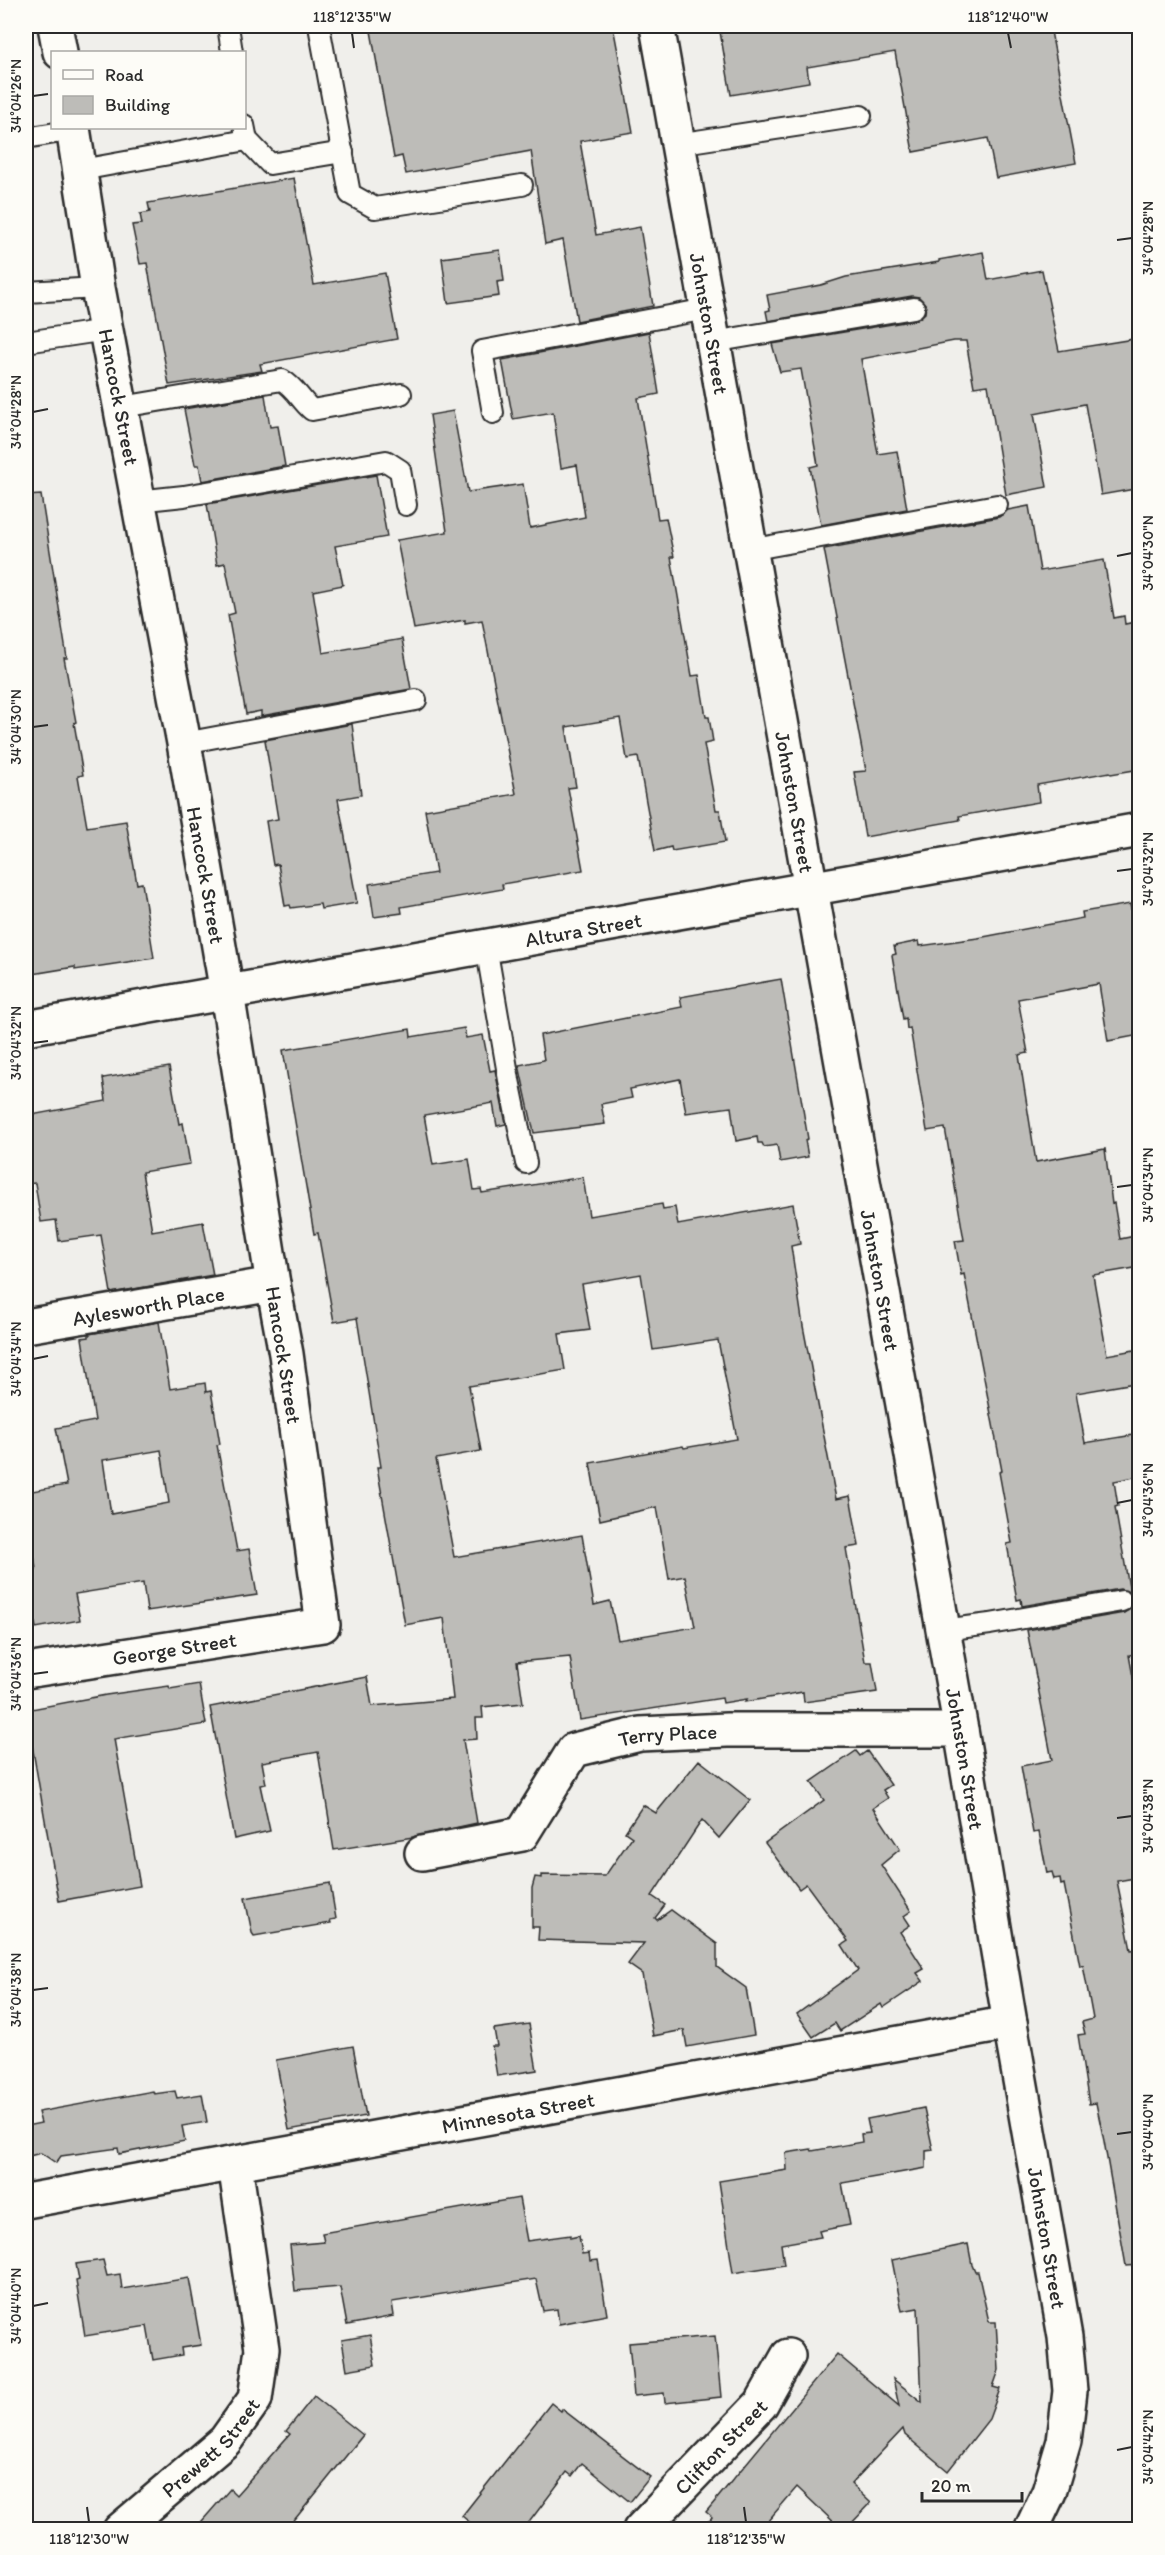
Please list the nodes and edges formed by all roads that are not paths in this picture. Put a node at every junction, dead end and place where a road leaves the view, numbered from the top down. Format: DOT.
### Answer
graph roads {
  1 [pos="55,26"];
  2 [pos="228,26"];
  3 [pos="319,26"];
  4 [pos="657,26"];
  5 [pos="60,51"];
  6 [pos="232,51"];
  7 [pos="861,116"];
  8 [pos="73,129"];
  9 [pos="246,132"];
  10 [pos="26,138"];
  11 [pos="677,144"];
  12 [pos="343,152"];
  13 [pos="81,170"];
  14 [pos="522,185"];
  15 [pos="98,288"];
  16 [pos="26,292"];
  17 [pos="914,308"];
  18 [pos="707,309"];
  19 [pos="106,330"];
  20 [pos="26,342"];
  21 [pos="713,342"];
  22 [pos="401,394"];
  23 [pos="122,407"];
  24 [pos="493,413"];
  25 [pos="137,501"];
  26 [pos="406,505"];
  27 [pos="997,505"];
  28 [pos="749,550"];
  29 [pos="416,700"];
  30 [pos="184,743"];
  31 [pos="1138,837"];
  32 [pos="810,889"];
  33 [pos="486,945"];
  34 [pos="227,993"];
  35 [pos="26,1028"];
  36 [pos="526,1163"];
  37 [pos="273,1284"];
  38 [pos="26,1326"];
  39 [pos="1122,1601"];
  40 [pos="322,1625"];
  41 [pos="943,1630"];
  42 [pos="26,1671"];
  43 [pos="961,1730"];
  44 [pos="422,1853"];
  45 [pos="1010,2023"];
  46 [pos="235,2164"];
  47 [pos="26,2201"];
  48 [pos="788,2356"];
  49 [pos="120,2529"];
  50 [pos="640,2529"];
  51 [pos="1031,2529"];
  1 -- 5 [label="street"];
  2 -- 6 [label="lane"];
  3 -- 12 [label="lane"];
  4 -- 11 [label="street, Johnston Street"];
  7 -- 11 [label="lane"];
  8 -- 10 [label="lane"];
  8 -- 13 [label="street, Hancock Street"];
  9 -- 12 [label="lane"];
  9 -- 13 [label="lane"];
  11 -- 18 [label="street, Johnston Street"];
  12 -- 14 [label="lane"];
  13 -- 15 [label="street, Hancock Street"];
  15 -- 16 [label="lane"];
  15 -- 19 [label="street, Hancock Street"];
  17 -- 21 [label="lane"];
  18 -- 21 [label="street, Johnston Street"];
  18 -- 24 [label="lane"];
  19 -- 20 [label="lane"];
  19 -- 23 [label="street, Hancock Street"];
  21 -- 28 [label="street, Johnston Street"];
  22 -- 23 [label="lane"];
  23 -- 25 [label="street, Hancock Street"];
  25 -- 26 [label="lane"];
  25 -- 30 [label="street, Hancock Street"];
  27 -- 28 [label="lane"];
  28 -- 32 [label="street, Johnston Street"];
  29 -- 30 [label="lane"];
  30 -- 34 [label="street, Hancock Street"];
  31 -- 32 [label="street, Altura Street"];
  32 -- 33 [label="street, Altura Street"];
  32 -- 41 [label="street, Johnston Street"];
  33 -- 34 [label="street, Altura Street"];
  33 -- 36 [label="lane"];
  34 -- 35 [label="street, Altura Street"];
  34 -- 37 [label="street, Hancock Street"];
  37 -- 38 [label="street, Aylesworth Place"];
  37 -- 40 [label="street, Hancock Street"];
  39 -- 41 [label="lane"];
  40 -- 42 [label="street, George Street"];
  41 -- 43 [label="street, Johnston Street"];
  43 -- 44 [label="street, Terry Place"];
  43 -- 45 [label="street, Johnston Street"];
  45 -- 46 [label="street, Minnesota Street"];
  45 -- 51 [label="street, Johnston Street"];
  46 -- 47 [label="street, Minnesota Street"];
  46 -- 49 [label="street, Prewett Street"];
  48 -- 50 [label="street, Clifton Street"];
}
